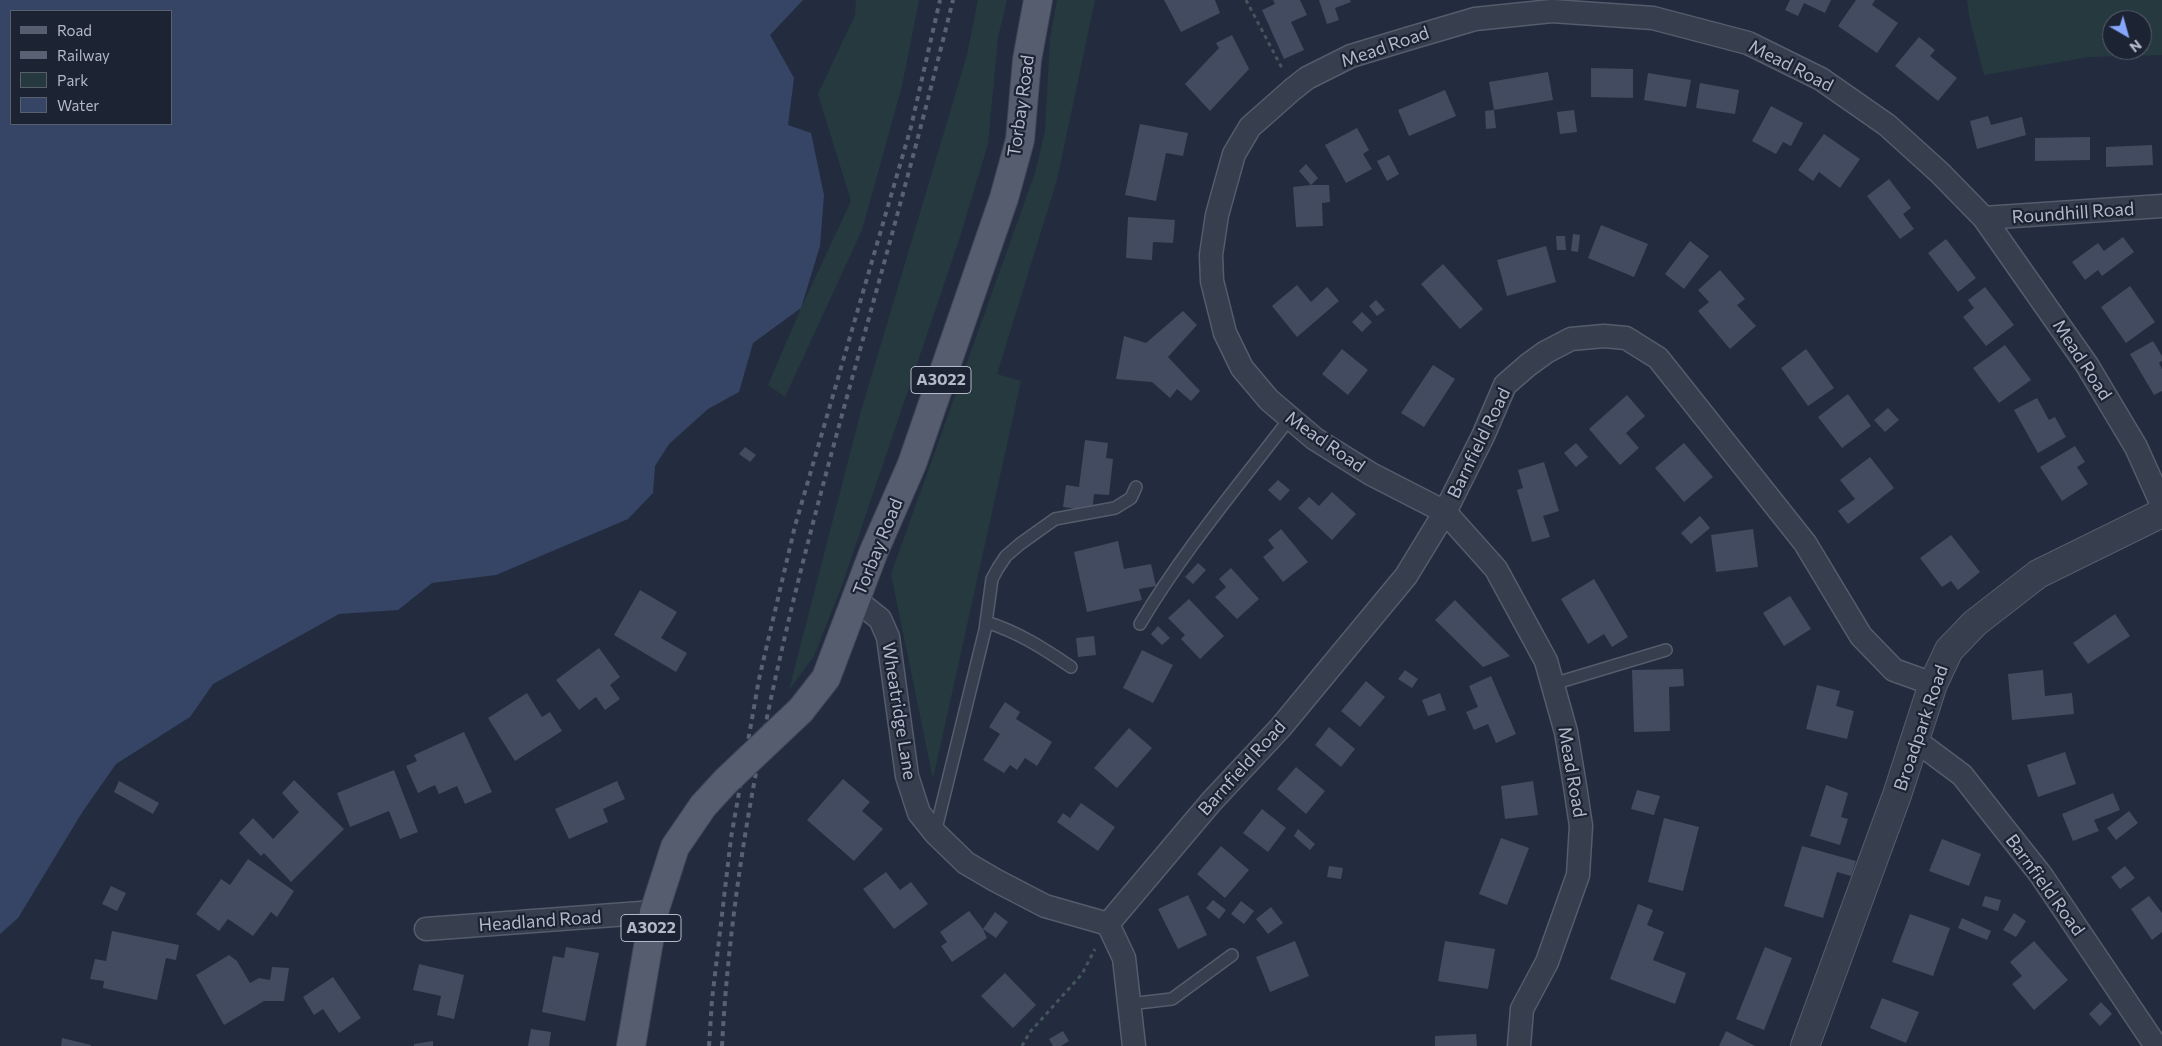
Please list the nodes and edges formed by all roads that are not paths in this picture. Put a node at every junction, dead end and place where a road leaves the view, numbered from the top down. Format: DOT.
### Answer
graph roads {
  1 [pos="1038,0"];
  2 [pos="2162,206"];
  3 [pos="1984,218"];
  4 [pos="1290,418"];
  5 [pos="1136,487"];
  6 [pos="2162,505"];
  7 [pos="1445,512"];
  8 [pos="2162,513"];
  9 [pos="856,600"];
  10 [pos="986,622"];
  11 [pos="1140,624"];
  12 [pos="1666,650"];
  13 [pos="1071,667"];
  14 [pos="1553,684"];
  15 [pos="1933,684"];
  16 [pos="1915,740"];
  17 [pos="935,833"];
  18 [pos="654,912"];
  19 [pos="1108,924"];
  20 [pos="426,929"];
  21 [pos="1232,955"];
  22 [pos="1129,1004"];
  23 [pos="632,1046"];
  24 [pos="1134,1046"];
  25 [pos="1519,1046"];
  26 [pos="1806,1046"];
  27 [pos="2156,1046"];
  1 -- 9 [label="main road, Torbay Road / A3022"];
  2 -- 3 [label="street, Roundhill Road"];
  3 -- 4 [label="street, Mead Road"];
  3 -- 6 [label="street, Mead Road"];
  4 -- 7 [label="street, Mead Road"];
  4 -- 11 [label="lane"];
  5 -- 10 [label="lane"];
  7 -- 14 [label="street, Mead Road"];
  7 -- 15 [label="street, Barnfield Road"];
  7 -- 19 [label="street, Barnfield Road"];
  8 -- 15 [label="street, Broadpark Road"];
  9 -- 17 [label="street, Wheatridge Lane"];
  9 -- 18 [label="main road, Torbay Road / A3022, bridge"];
  10 -- 13 [label="lane"];
  10 -- 17 [label="lane"];
  12 -- 14 [label="lane"];
  14 -- 25 [label="street, Mead Road"];
  15 -- 16 [label="street, Broadpark Road"];
  16 -- 26 [label="street, Broadpark Road"];
  16 -- 27 [label="street, Barnfield Road"];
  17 -- 19 [label="street, Wheatridge Lane"];
  18 -- 20 [label="street, Headland Road"];
  18 -- 23 [label="main road, Torbay Road / A3022"];
  19 -- 22 [label="street"];
  21 -- 22 [label="lane"];
  22 -- 24 [label="street"];
}
